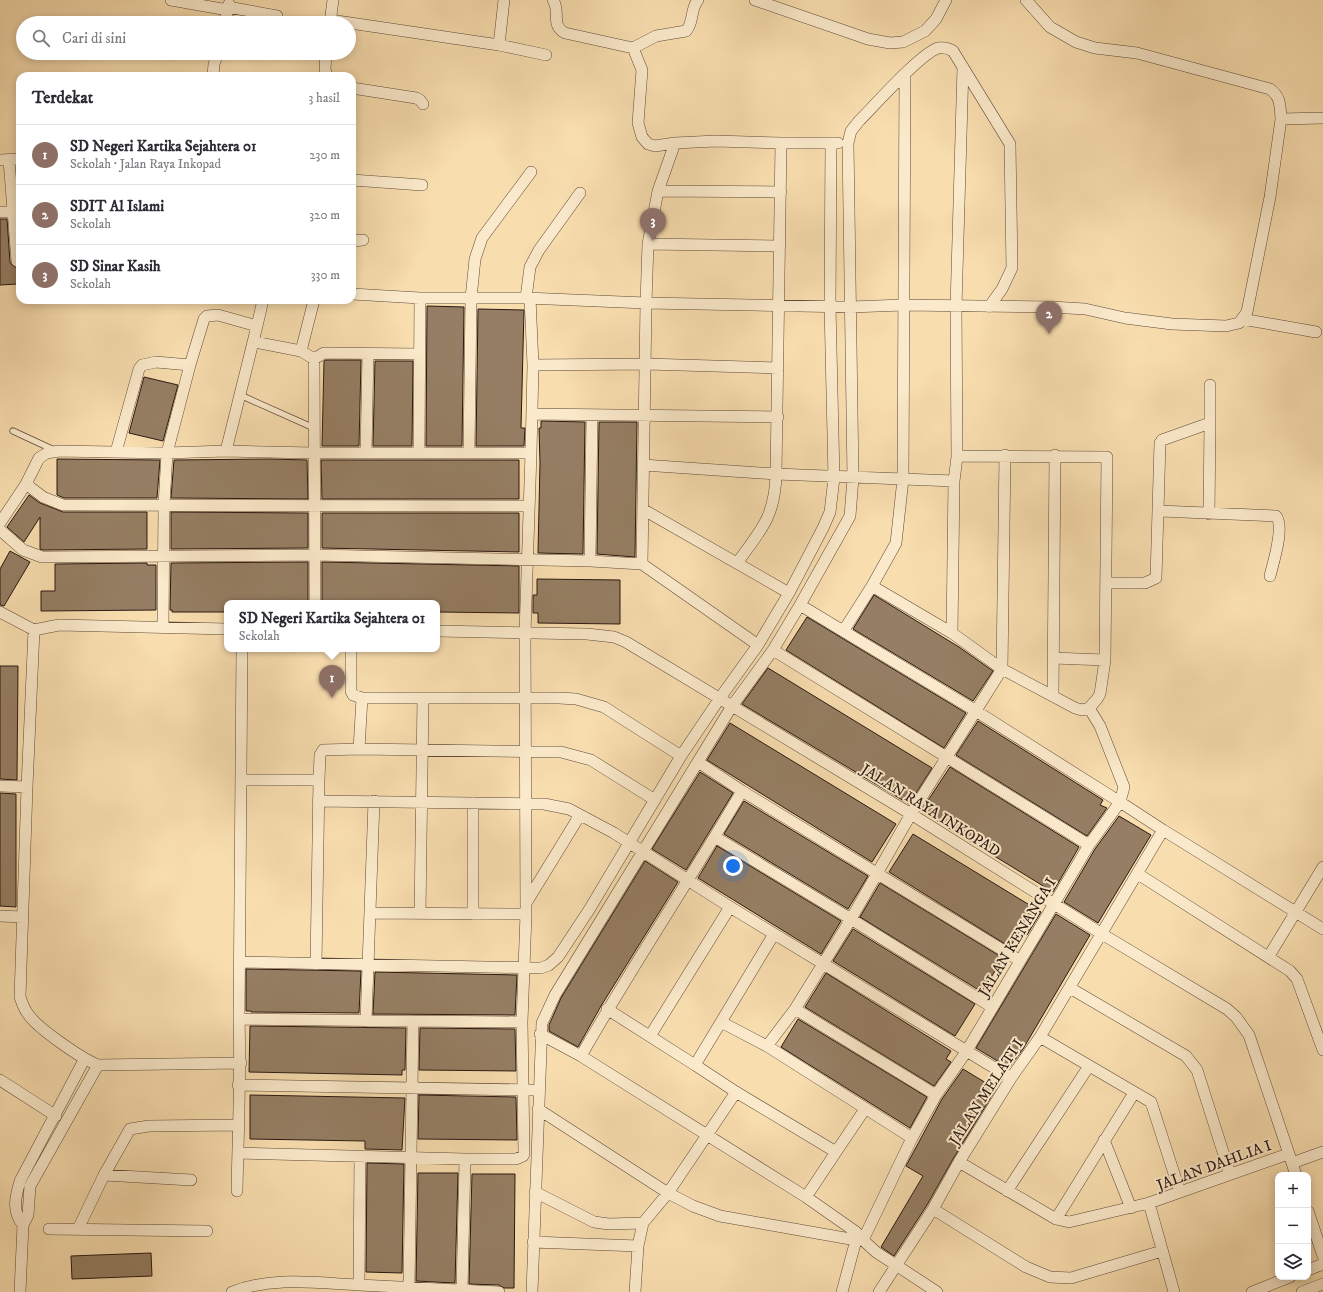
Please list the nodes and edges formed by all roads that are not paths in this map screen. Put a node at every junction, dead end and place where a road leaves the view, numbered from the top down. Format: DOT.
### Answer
graph roads {
  1 [pos="170,0"];
  2 [pos="333,0"];
  3 [pos="504,0"];
  4 [pos="553,0"];
  5 [pos="698,0"];
  6 [pos="755,0"];
  7 [pos="946,0"];
  8 [pos="1026,0"];
  9 [pos="229,6"];
  10 [pos="227,16"];
  11 [pos="277,16"];
  12 [pos="331,16"];
  13 [pos="356,26"];
  14 [pos="499,45"];
  15 [pos="633,48"];
  16 [pos="546,55"];
  17 [pos="215,60"];
  18 [pos="326,60"];
  19 [pos="963,67"];
  20 [pos="213,72"];
  21 [pos="326,72"];
  22 [pos="904,75"];
  23 [pos="356,89"];
  24 [pos="423,104"];
  25 [pos="1323,118"];
  26 [pos="1281,119"];
  27 [pos="674,143"];
  28 [pos="781,143"];
  29 [pos="831,143"];
  30 [pos="848,143"];
  31 [pos="10,160"];
  32 [pos="532,172"];
  33 [pos="356,180"];
  34 [pos="422,184"];
  35 [pos="658,191"];
  36 [pos="781,192"];
  37 [pos="580,193"];
  38 [pos="16,204"];
  39 [pos="16,211"];
  40 [pos="0,212"];
  41 [pos="648,244"];
  42 [pos="780,246"];
  43 [pos="356,294"];
  44 [pos="420,298"];
  45 [pos="471,298"];
  46 [pos="528,298"];
  47 [pos="646,303"];
  48 [pos="262,304"];
  49 [pos="313,304"];
  50 [pos="903,305"];
  51 [pos="779,306"];
  52 [pos="830,306"];
  53 [pos="851,307"];
  54 [pos="956,307"];
  55 [pos="989,307"];
  56 [pos="1242,319"];
  57 [pos="257,326"];
  58 [pos="1316,332"];
  59 [pos="254,342"];
  60 [pos="301,351"];
  61 [pos="368,353"];
  62 [pos="419,354"];
  63 [pos="314,359"];
  64 [pos="646,364"];
  65 [pos="190,365"];
  66 [pos="533,365"];
  67 [pos="778,368"];
  68 [pos="1210,385"];
  69 [pos="240,395"];
  70 [pos="532,414"];
  71 [pos="592,415"];
  72 [pos="644,415"];
  73 [pos="778,417"];
  74 [pos="1210,423"];
  75 [pos="314,428"];
  76 [pos="13,431"];
  77 [pos="56,451"];
  78 [pos="226,451"];
  79 [pos="116,452"];
  80 [pos="419,452"];
  81 [pos="469,452"];
  82 [pos="167,453"];
  83 [pos="314,453"];
  84 [pos="366,453"];
  85 [pos="532,453"];
  86 [pos="1005,455"];
  87 [pos="1055,455"];
  88 [pos="957,457"];
  89 [pos="643,465"];
  90 [pos="776,474"];
  91 [pos="834,478"];
  92 [pos="852,478"];
  93 [pos="903,479"];
  94 [pos="954,481"];
  95 [pos="26,484"];
  96 [pos="164,505"];
  97 [pos="314,506"];
  98 [pos="529,506"];
  99 [pos="644,510"];
  100 [pos="1160,511"];
  101 [pos="1209,514"];
  102 [pos="0,523"];
  103 [pos="0,530"];
  104 [pos="314,555"];
  105 [pos="163,556"];
  106 [pos="528,560"];
  107 [pos="590,561"];
  108 [pos="737,563"];
  109 [pos="642,564"];
  110 [pos="1270,576"];
  111 [pos="1107,583"];
  112 [pos="872,586"];
  113 [pos="789,593"];
  114 [pos="315,600"];
  115 [pos="800,605"];
  116 [pos="0,612"];
  117 [pos="163,627"];
  118 [pos="224,629"];
  119 [pos="34,630"];
  120 [pos="844,630"];
  121 [pos="440,631"];
  122 [pos="525,633"];
  123 [pos="952,633"];
  124 [pos="758,645"];
  125 [pos="773,650"];
  126 [pos="242,652"];
  127 [pos="351,652"];
  128 [pos="1053,658"];
  129 [pos="1106,660"];
  130 [pos="1002,669"];
  131 [pos="1053,695"];
  132 [pos="362,698"];
  133 [pos="423,698"];
  134 [pos="720,698"];
  135 [pos="526,699"];
  136 [pos="732,706"];
  137 [pos="1090,708"];
  138 [pos="976,711"];
  139 [pos="358,749"];
  140 [pos="422,749"];
  141 [pos="526,752"];
  142 [pos="682,756"];
  143 [pos="946,758"];
  144 [pos="698,762"];
  145 [pos="241,780"];
  146 [pos="319,780"];
  147 [pos="0,786"];
  148 [pos="27,787"];
  149 [pos="742,791"];
  150 [pos="655,800"];
  151 [pos="318,801"];
  152 [pos="374,801"];
  153 [pos="422,802"];
  154 [pos="1120,802"];
  155 [pos="473,803"];
  156 [pos="526,805"];
  157 [pos="912,814"];
  158 [pos="580,815"];
  159 [pos="1163,830"];
  160 [pos="715,837"];
  161 [pos="630,843"];
  162 [pos="1089,845"];
  163 [pos="642,851"];
  164 [pos="1323,868"];
  165 [pos="878,874"];
  166 [pos="1138,874"];
  167 [pos="689,880"];
  168 [pos="1055,904"];
  169 [pos="730,907"];
  170 [pos="525,909"];
  171 [pos="1296,910"];
  172 [pos="370,913"];
  173 [pos="420,914"];
  174 [pos="473,914"];
  175 [pos="0,916"];
  176 [pos="22,917"];
  177 [pos="851,919"];
  178 [pos="1323,929"];
  179 [pos="774,934"];
  180 [pos="1102,934"];
  181 [pos="1268,956"];
  182 [pos="1019,960"];
  183 [pos="240,962"];
  184 [pos="316,964"];
  185 [pos="823,964"];
  186 [pos="368,966"];
  187 [pos="524,968"];
  188 [pos="1070,988"];
  189 [pos="992,1007"];
  190 [pos="607,1009"];
  191 [pos="795,1009"];
  192 [pos="239,1019"];
  193 [pos="366,1021"];
  194 [pos="413,1021"];
  195 [pos="522,1022"];
  196 [pos="721,1022"];
  197 [pos="540,1034"];
  198 [pos="650,1036"];
  199 [pos="1040,1037"];
  200 [pos="767,1046"];
  201 [pos="1323,1050"];
  202 [pos="966,1052"];
  203 [pos="581,1056"];
  204 [pos="84,1060"];
  205 [pos="241,1063"];
  206 [pos="98,1065"];
  207 [pos="695,1065"];
  208 [pos="1089,1066"];
  209 [pos="1011,1078"];
  210 [pos="0,1080"];
  211 [pos="238,1085"];
  212 [pos="413,1088"];
  213 [pos="525,1089"];
  214 [pos="538,1090"];
  215 [pos="736,1092"];
  216 [pos="1134,1093"];
  217 [pos="936,1095"];
  218 [pos="538,1109"];
  219 [pos="865,1109"];
  220 [pos="56,1116"];
  221 [pos="238,1125"];
  222 [pos="706,1134"];
  223 [pos="912,1138"];
  224 [pos="1104,1140"];
  225 [pos="836,1152"];
  226 [pos="1323,1152"];
  227 [pos="238,1153"];
  228 [pos="360,1156"];
  229 [pos="412,1158"];
  230 [pos="465,1159"];
  231 [pos="1290,1159"];
  232 [pos="959,1162"];
  233 [pos="1295,1172"];
  234 [pos="1230,1174"];
  235 [pos="104,1175"];
  236 [pos="191,1180"];
  237 [pos="237,1191"];
  238 [pos="1007,1191"];
  239 [pos="535,1192"];
  240 [pos="1180,1192"];
  241 [pos="668,1193"];
  242 [pos="806,1197"];
  243 [pos="1149,1203"];
  244 [pos="1131,1208"];
  245 [pos="933,1209"];
  246 [pos="1056,1219"];
  247 [pos="1311,1220"];
  248 [pos="643,1223"];
  249 [pos="23,1226"];
  250 [pos="49,1229"];
  251 [pos="78,1229"];
  252 [pos="207,1231"];
  253 [pos="860,1240"];
  254 [pos="533,1242"];
  255 [pos="638,1246"];
  256 [pos="1162,1251"];
  257 [pos="1323,1256"];
  258 [pos="1323,1264"];
  259 [pos="896,1266"];
  260 [pos="1311,1269"];
  261 [pos="1282,1280"];
  262 [pos="1323,1284"];
  263 [pos="359,1285"];
  264 [pos="333,1288"];
  265 [pos="409,1288"];
  266 [pos="462,1291"];
  267 [pos="20,1292"];
  268 [pos="232,1292"];
  269 [pos="494,1292"];
  270 [pos="499,1292"];
  271 [pos="532,1292"];
  272 [pos="635,1292"];
  273 [pos="842,1292"];
  274 [pos="879,1292"];
  275 [pos="937,1292"];
  276 [pos="1174,1292"];
  277 [pos="1252,1292"];
  278 [pos="1302,1292"];
  1 -- 9 [label="street"];
  2 -- 12 [label="street"];
  3 -- 14 [label="street"];
  4 -- 15 [label="street"];
  5 -- 15 [label="street"];
  6 -- 7 [label="street"];
  8 -- 26 [label="street"];
  9 -- 10 [label="street"];
  9 -- 11 [label="street"];
  13 -- 14 [label="street"];
  14 -- 16 [label="street"];
  15 -- 27 [label="street"];
  17 -- 20 [label="street"];
  18 -- 21 [label="street"];
  19 -- 22 [label="street"];
  19 -- 54 [label="street"];
  19 -- 55 [label="street"];
  22 -- 30 [label="street"];
  22 -- 50 [label="street"];
  23 -- 24 [label="street"];
  25 -- 26 [label="street"];
  26 -- 56 [label="street"];
  27 -- 28 [label="street"];
  27 -- 35 [label="street"];
  28 -- 29 [label="street"];
  28 -- 36 [label="street"];
  29 -- 30 [label="street"];
  29 -- 52 [label="street"];
  30 -- 53 [label="street"];
  31 -- 38 [label="street"];
  32 -- 45 [label="street"];
  33 -- 34 [label="street"];
  35 -- 36 [label="street"];
  35 -- 41 [label="street"];
  36 -- 42 [label="street"];
  37 -- 46 [label="street"];
  39 -- 40 [label="street"];
  41 -- 42 [label="street"];
  41 -- 47 [label="street"];
  42 -- 51 [label="street"];
  43 -- 44 [label="street"];
  44 -- 45 [label="street"];
  44 -- 62 [label="street"];
  45 -- 46 [label="street"];
  45 -- 81 [label="street"];
  46 -- 47 [label="street"];
  46 -- 66 [label="street"];
  47 -- 51 [label="street"];
  47 -- 64 [label="street"];
  48 -- 57 [label="street"];
  49 -- 60 [label="street"];
  50 -- 53 [label="street"];
  50 -- 54 [label="street"];
  50 -- 93 [label="street"];
  51 -- 52 [label="street"];
  51 -- 67 [label="street"];
  52 -- 53 [label="street"];
  52 -- 91 [label="street"];
  53 -- 92 [label="street"];
  54 -- 55 [label="street"];
  54 -- 88 [label="street"];
  55 -- 56 [label="street"];
  56 -- 58 [label="street"];
  57 -- 59 [label="street"];
  57 -- 65 [label="street"];
  59 -- 60 [label="street"];
  59 -- 69 [label="street"];
  60 -- 63 [label="street"];
  61 -- 62 [label="street"];
  61 -- 63 [label="street"];
  61 -- 84 [label="street"];
  62 -- 80 [label="street"];
  63 -- 75 [label="street"];
  64 -- 66 [label="street"];
  64 -- 67 [label="street"];
  64 -- 72 [label="street"];
  65 -- 79 [label="street"];
  65 -- 82 [label="street"];
  66 -- 70 [label="street"];
  67 -- 73 [label="street"];
  68 -- 74 [label="street"];
  69 -- 75 [label="lane"];
  69 -- 78 [label="street"];
  70 -- 71 [label="street"];
  70 -- 85 [label="street"];
  71 -- 72 [label="street"];
  71 -- 107 [label="street"];
  72 -- 73 [label="street"];
  72 -- 89 [label="street"];
  73 -- 90 [label="street"];
  74 -- 100 [label="street"];
  74 -- 101 [label="street"];
  75 -- 83 [label="street"];
  76 -- 77 [label="lane"];
  77 -- 79 [label="street"];
  77 -- 95 [label="street"];
  78 -- 82 [label="street"];
  78 -- 83 [label="street"];
  79 -- 82 [label="street"];
  80 -- 81 [label="street"];
  80 -- 84 [label="street"];
  81 -- 85 [label="street"];
  82 -- 96 [label="street"];
  83 -- 84 [label="street"];
  83 -- 97 [label="street"];
  85 -- 98 [label="street"];
  86 -- 87 [label="street"];
  86 -- 88 [label="street"];
  86 -- 130 [label="street"];
  87 -- 111 [label="street"];
  87 -- 128 [label="street"];
  88 -- 94 [label="street"];
  89 -- 90 [label="street"];
  89 -- 99 [label="street"];
  90 -- 91 [label="street"];
  90 -- 108 [label="street"];
  91 -- 92 [label="street"];
  91 -- 113 [label="street"];
  92 -- 93 [label="street"];
  92 -- 115 [label="street"];
  93 -- 94 [label="street"];
  93 -- 112 [label="street"];
  94 -- 123 [label="street"];
  95 -- 96 [label="street"];
  95 -- 102 [label="street"];
  96 -- 97 [label="street"];
  96 -- 105 [label="street"];
  97 -- 98 [label="street"];
  97 -- 104 [label="street"];
  98 -- 106 [label="street"];
  99 -- 108 [label="street"];
  99 -- 109 [label="street"];
  100 -- 101 [label="street"];
  100 -- 111 [label="street"];
  101 -- 110 [label="street"];
  103 -- 105 [label="street"];
  104 -- 105 [label="street"];
  104 -- 106 [label="street"];
  104 -- 114 [label="street"];
  105 -- 117 [label="street"];
  106 -- 107 [label="street"];
  106 -- 122 [label="street"];
  107 -- 109 [label="street"];
  108 -- 113 [label="street"];
  109 -- 124 [label="street"];
  111 -- 129 [label="street"];
  112 -- 120 [label="street"];
  112 -- 123 [label="street"];
  113 -- 124 [label="street"];
  115 -- 120 [label="street"];
  115 -- 125 [label="street"];
  116 -- 119 [label="street"];
  117 -- 118 [label="street"];
  117 -- 119 [label="street"];
  119 -- 148 [label="street"];
  120 -- 138 [label="street"];
  121 -- 122 [label="street, JALAN RAYA INKOPAD"];
  122 -- 134 [label="street, JALAN RAYA INKOPAD"];
  122 -- 135 [label="street"];
  123 -- 130 [label="street"];
  124 -- 134 [label="street"];
  125 -- 136 [label="street"];
  125 -- 143 [label="street"];
  126 -- 145 [label="street"];
  127 -- 132 [label="street"];
  128 -- 129 [label="street"];
  128 -- 131 [label="street"];
  129 -- 137 [label="street"];
  130 -- 131 [label="street"];
  130 -- 138 [label="street"];
  131 -- 137 [label="street"];
  132 -- 133 [label="street"];
  132 -- 139 [label="street"];
  133 -- 135 [label="street"];
  133 -- 140 [label="street"];
  134 -- 136 [label="street, JALAN RAYA INKOPAD"];
  134 -- 142 [label="street"];
  135 -- 141 [label="street"];
  135 -- 142 [label="street"];
  136 -- 144 [label="street"];
  136 -- 157 [label="street, JALAN RAYA INKOPAD"];
  137 -- 154 [label="street"];
  138 -- 143 [label="street"];
  138 -- 154 [label="street"];
  139 -- 140 [label="street"];
  139 -- 146 [label="street"];
  140 -- 141 [label="street"];
  140 -- 153 [label="street"];
  141 -- 150 [label="street"];
  141 -- 156 [label="street"];
  142 -- 150 [label="street"];
  143 -- 157 [label="street"];
  143 -- 162 [label="street"];
  144 -- 149 [label="street"];
  144 -- 163 [label="street"];
  145 -- 146 [label="street"];
  145 -- 183 [label="street"];
  146 -- 151 [label="street"];
  147 -- 148 [label="street"];
  148 -- 176 [label="street"];
  149 -- 160 [label="street"];
  149 -- 165 [label="street"];
  150 -- 161 [label="street"];
  151 -- 152 [label="street"];
  151 -- 184 [label="street"];
  152 -- 153 [label="street"];
  152 -- 172 [label="street"];
  153 -- 155 [label="street"];
  153 -- 173 [label="street"];
  154 -- 159 [label="street"];
  154 -- 162 [label="street, JALAN KENANGA I"];
  155 -- 156 [label="street"];
  155 -- 174 [label="street"];
  156 -- 158 [label="street"];
  156 -- 170 [label="street"];
  157 -- 165 [label="street"];
  157 -- 168 [label="street, JALAN RAYA INKOPAD"];
  158 -- 161 [label="street"];
  158 -- 170 [label="street"];
  159 -- 166 [label="street, JALAN MELATI I"];
  159 -- 171 [label="street"];
  160 -- 167 [label="street"];
  160 -- 177 [label="street"];
  161 -- 163 [label="street"];
  161 -- 187 [label="street"];
  162 -- 168 [label="street, JALAN KENANGA I"];
  163 -- 167 [label="street"];
  163 -- 197 [label="street"];
  164 -- 171 [label="street"];
  165 -- 177 [label="street"];
  165 -- 182 [label="street"];
  166 -- 180 [label="street, JALAN MELATI I"];
  166 -- 181 [label="street"];
  167 -- 169 [label="street"];
  167 -- 190 [label="street"];
  168 -- 180 [label="street, JALAN RAYA INKOPAD"];
  168 -- 182 [label="street, JALAN KENANGA I"];
  169 -- 179 [label="street"];
  169 -- 198 [label="street"];
  170 -- 174 [label="street"];
  170 -- 187 [label="street"];
  171 -- 178 [label="street"];
  171 -- 181 [label="street"];
  172 -- 173 [label="street"];
  172 -- 186 [label="street"];
  173 -- 174 [label="street"];
  175 -- 176 [label="street"];
  176 -- 204 [label="street"];
  177 -- 185 [label="street"];
  177 -- 189 [label="street"];
  179 -- 185 [label="street"];
  179 -- 196 [label="street"];
  180 -- 188 [label="street, JALAN MELATI I"];
  180 -- 231 [label="street, JALAN RAYA INKOPAD"];
  181 -- 201 [label="street"];
  182 -- 189 [label="street, JALAN KENANGA I"];
  183 -- 184 [label="street"];
  183 -- 192 [label="street"];
  184 -- 186 [label="street"];
  185 -- 191 [label="street"];
  185 -- 202 [label="street"];
  186 -- 187 [label="street"];
  186 -- 193 [label="street"];
  187 -- 195 [label="street"];
  188 -- 199 [label="street, JALAN MELATI I"];
  188 -- 234 [label="street"];
  189 -- 202 [label="street, JALAN KENANGA I"];
  190 -- 198 [label="street"];
  190 -- 203 [label="street"];
  191 -- 200 [label="street"];
  191 -- 217 [label="street"];
  192 -- 193 [label="street"];
  192 -- 205 [label="street"];
  193 -- 194 [label="street"];
  194 -- 195 [label="street"];
  194 -- 212 [label="street"];
  195 -- 213 [label="street"];
  196 -- 200 [label="street"];
  196 -- 207 [label="street"];
  197 -- 203 [label="street"];
  197 -- 214 [label="street"];
  198 -- 207 [label="street"];
  199 -- 208 [label="street"];
  199 -- 209 [label="street, JALAN MELATI I"];
  200 -- 219 [label="street"];
  202 -- 209 [label="street"];
  202 -- 217 [label="street, JALAN KENANGA I"];
  203 -- 222 [label="street"];
  204 -- 206 [label="street"];
  204 -- 220 [label="street"];
  205 -- 206 [label="street"];
  205 -- 211 [label="street"];
  206 -- 249 [label="street"];
  207 -- 215 [label="street"];
  208 -- 216 [label="street"];
  208 -- 238 [label="street"];
  209 -- 232 [label="street, JALAN MELATI I"];
  210 -- 220 [label="street"];
  211 -- 212 [label="street"];
  211 -- 221 [label="street"];
  212 -- 213 [label="street"];
  212 -- 229 [label="street"];
  213 -- 214 [label="street"];
  213 -- 230 [label="street"];
  214 -- 218 [label="street"];
  215 -- 222 [label="street"];
  215 -- 225 [label="street"];
  216 -- 224 [label="street"];
  216 -- 240 [label="street"];
  217 -- 223 [label="street, JALAN KENANGA I"];
  218 -- 239 [label="street"];
  218 -- 241 [label="street"];
  219 -- 223 [label="street"];
  219 -- 225 [label="street"];
  220 -- 249 [label="street"];
  221 -- 227 [label="street"];
  221 -- 235 [label="street"];
  222 -- 241 [label="street"];
  222 -- 242 [label="street"];
  223 -- 253 [label="street, JALAN KENANGA I"];
  224 -- 244 [label="street"];
  224 -- 246 [label="street"];
  225 -- 242 [label="street"];
  226 -- 231 [label="street, JALAN DAHLIA I"];
  227 -- 228 [label="street"];
  227 -- 237 [label="street"];
  228 -- 229 [label="street"];
  228 -- 263 [label="street"];
  229 -- 230 [label="street"];
  229 -- 265 [label="street"];
  230 -- 266 [label="street"];
  231 -- 233 [label="street, JALAN RAYA INKOPAD"];
  231 -- 234 [label="street, JALAN DAHLIA I"];
  232 -- 238 [label="street"];
  232 -- 245 [label="street, JALAN MELATI I"];
  234 -- 240 [label="street, JALAN DAHLIA I"];
  235 -- 236 [label="street"];
  235 -- 251 [label="street"];
  238 -- 246 [label="street"];
  239 -- 248 [label="street"];
  239 -- 254 [label="street"];
  240 -- 243 [label="street, JALAN DAHLIA I"];
  241 -- 248 [label="street"];
  241 -- 253 [label="street"];
  242 -- 253 [label="street"];
  243 -- 244 [label="street"];
  243 -- 256 [label="street"];
  244 -- 246 [label="street"];
  245 -- 256 [label="street"];
  245 -- 259 [label="street, JALAN MELATI I"];
  247 -- 257 [label="street"];
  248 -- 255 [label="street"];
  249 -- 267 [label="street"];
  250 -- 251 [label="street"];
  251 -- 252 [label="street"];
  253 -- 259 [label="street"];
  253 -- 273 [label="street"];
  254 -- 255 [label="street"];
  254 -- 271 [label="street"];
  255 -- 272 [label="street"];
  256 -- 276 [label="street"];
  258 -- 260 [label="street"];
  259 -- 274 [label="street"];
  259 -- 275 [label="street"];
  261 -- 277 [label="street"];
  262 -- 278 [label="street"];
  263 -- 264 [label="street"];
  263 -- 265 [label="street"];
  264 -- 268 [label="street"];
  265 -- 266 [label="street"];
  266 -- 269 [label="street"];
  269 -- 270 [label="street"];
}
